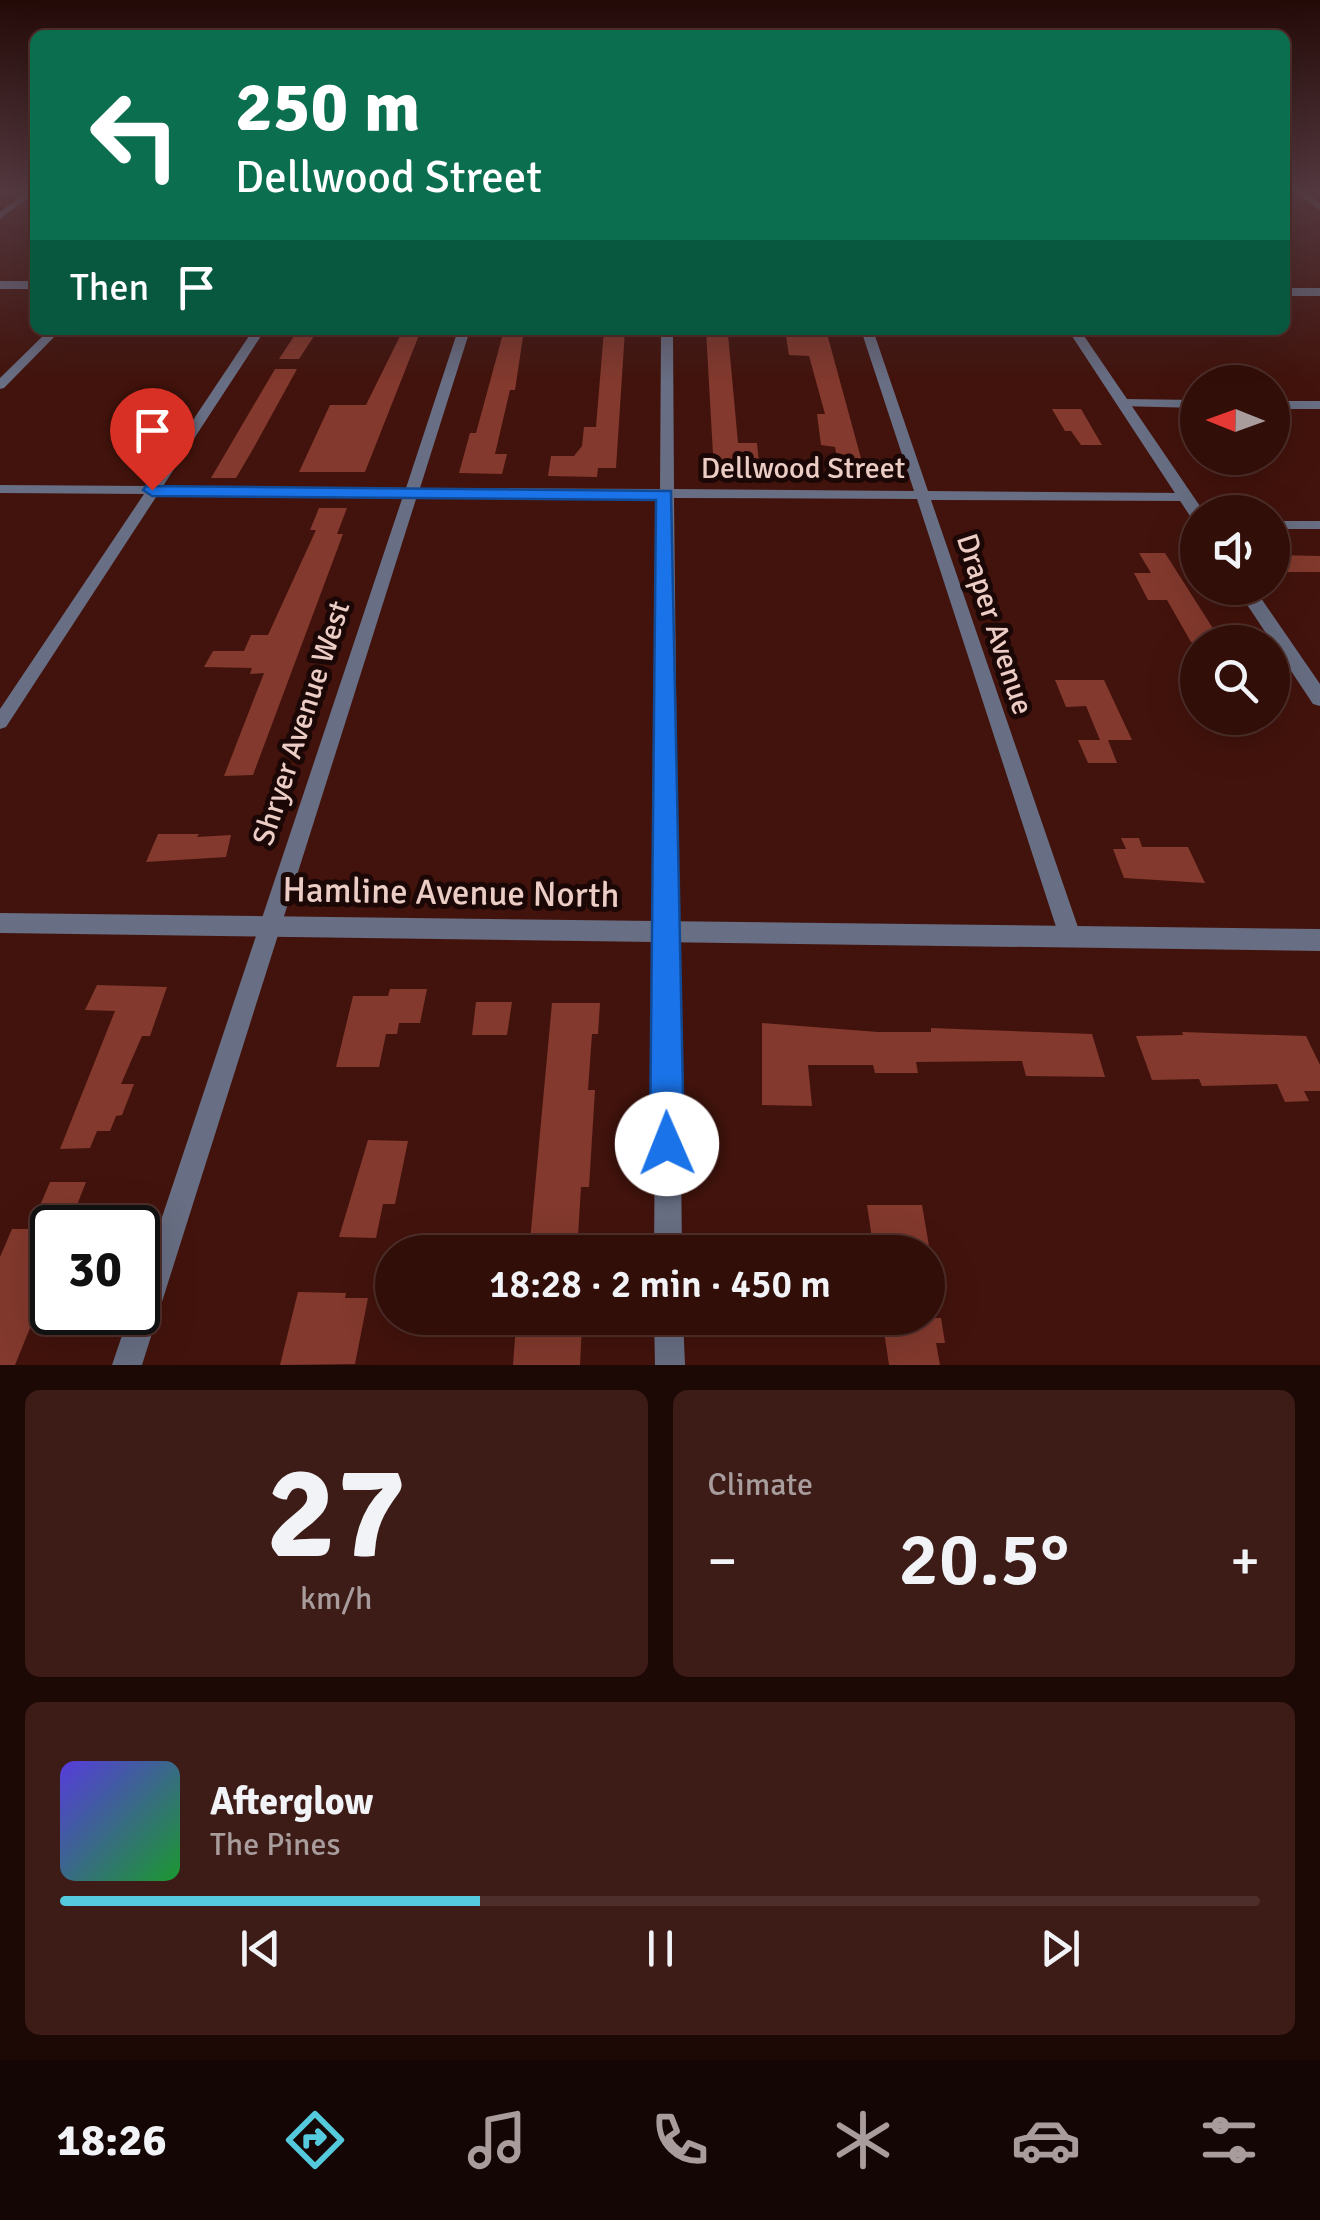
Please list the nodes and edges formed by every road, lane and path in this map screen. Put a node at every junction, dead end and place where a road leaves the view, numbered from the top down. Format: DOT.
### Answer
graph roads {
  1 [pos="0,284"];
  2 [pos="30,285"];
  3 [pos="1290,292"];
  4 [pos="1320,292"];
  5 [pos="50,335"];
  6 [pos="255,335"];
  7 [pos="462,335"];
  8 [pos="667,335"];
  9 [pos="870,335"];
  10 [pos="1077,335"];
  11 [pos="0,385"];
  12 [pos="1123,403"];
  13 [pos="1180,404"];
  14 [pos="1290,405"];
  15 [pos="1320,405"];
  16 [pos="0,489"];
  17 [pos="152,490"];
  18 [pos="408,492"];
  19 [pos="665,495"];
  20 [pos="1184,495"];
  21 [pos="924,496"];
  22 [pos="1180,497"];
  23 [pos="1290,525"];
  24 [pos="1320,525"];
  25 [pos="1257,605"];
  26 [pos="1318,694"];
  27 [pos="0,723"];
  28 [pos="0,923"];
  29 [pos="268,924"];
  30 [pos="665,930"];
  31 [pos="1070,936"];
  32 [pos="1320,940"];
  33 [pos="668,1235"];
  34 [pos="669,1335"];
  35 [pos="127,1365"];
  36 [pos="670,1365"];
  1 -- 2 [label="street"];
  3 -- 4 [label="street"];
  5 -- 11 [label="street"];
  6 -- 17 [label="street"];
  7 -- 18 [label="street, Shryer Avenue West"];
  8 -- 19 [label="street"];
  9 -- 21 [label="street, Draper Avenue"];
  10 -- 12 [label="street"];
  12 -- 13 [label="street"];
  12 -- 20 [label="street"];
  14 -- 15 [label="street"];
  16 -- 17 [label="street, Dellwood Street"];
  17 -- 18 [label="street, Dellwood Street"];
  17 -- 27 [label="street"];
  18 -- 19 [label="street, Dellwood Street"];
  18 -- 29 [label="street, Shryer Avenue West"];
  19 -- 21 [label="street, Dellwood Street"];
  19 -- 30 [label="street"];
  21 -- 22 [label="street, Dellwood Street"];
  21 -- 31 [label="street, Draper Avenue"];
  23 -- 24 [label="street"];
  25 -- 26 [label="street"];
  28 -- 29 [label="street, Hamline Avenue North"];
  29 -- 30 [label="street, Hamline Avenue North"];
  29 -- 35 [label="street, Shryer Avenue West"];
  30 -- 31 [label="street, Hamline Avenue North"];
  30 -- 33 [label="street"];
  31 -- 32 [label="street, Hamline Avenue North"];
  34 -- 36 [label="street"];
}
